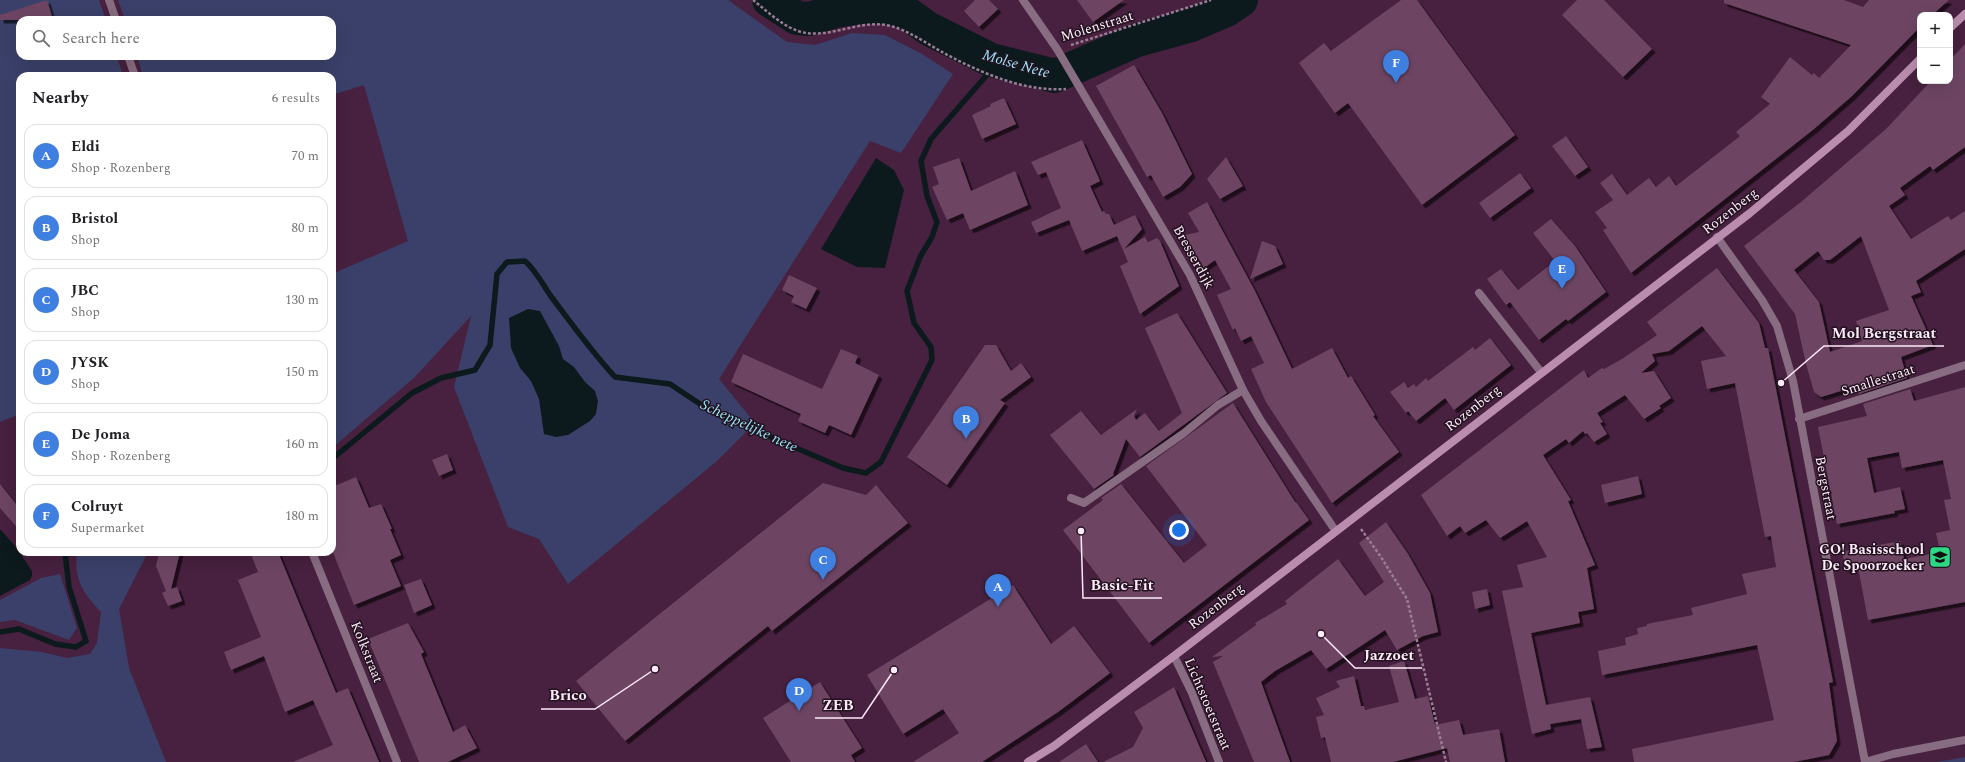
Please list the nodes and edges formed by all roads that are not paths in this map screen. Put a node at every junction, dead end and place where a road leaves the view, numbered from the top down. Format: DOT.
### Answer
graph roads {
  1 [pos="109,0"];
  2 [pos="1023,0"];
  3 [pos="1965,14"];
  4 [pos="115,16"];
  5 [pos="1953,25"];
  6 [pos="129,60"];
  7 [pos="1917,62"];
  8 [pos="133,72"];
  9 [pos="1717,237"];
  10 [pos="1479,292"];
  11 [pos="1965,365"];
  12 [pos="1541,372"];
  13 [pos="1243,390"];
  14 [pos="1799,419"];
  15 [pos="1072,498"];
  16 [pos="1335,530"];
  17 [pos="314,556"];
  18 [pos="1174,656"];
  19 [pos="1965,740"];
  20 [pos="397,762"];
  21 [pos="1028,762"];
  22 [pos="1219,762"];
  23 [pos="1865,762"];
  1 -- 4 [label="street"];
  2 -- 13 [label="street, Bresserdijk"];
  3 -- 5 [label="main road"];
  6 -- 8 [label="street"];
  7 -- 9 [label="main road, Rozenberg"];
  9 -- 12 [label="main road, Rozenberg"];
  9 -- 14 [label="street, Bergstraat"];
  10 -- 12 [label="street"];
  11 -- 14 [label="street, Smallestraat"];
  12 -- 16 [label="main road, Rozenberg"];
  13 -- 15 [label="street"];
  13 -- 16 [label="street, Bresserdijk"];
  14 -- 23 [label="street, Bergstraat"];
  16 -- 18 [label="main road, Rozenberg"];
  17 -- 20 [label="street, Kolkstraat"];
  18 -- 21 [label="main road, Rozenberg"];
  18 -- 22 [label="street, Lichtstoetstraat"];
  19 -- 23 [label="street"];
}
